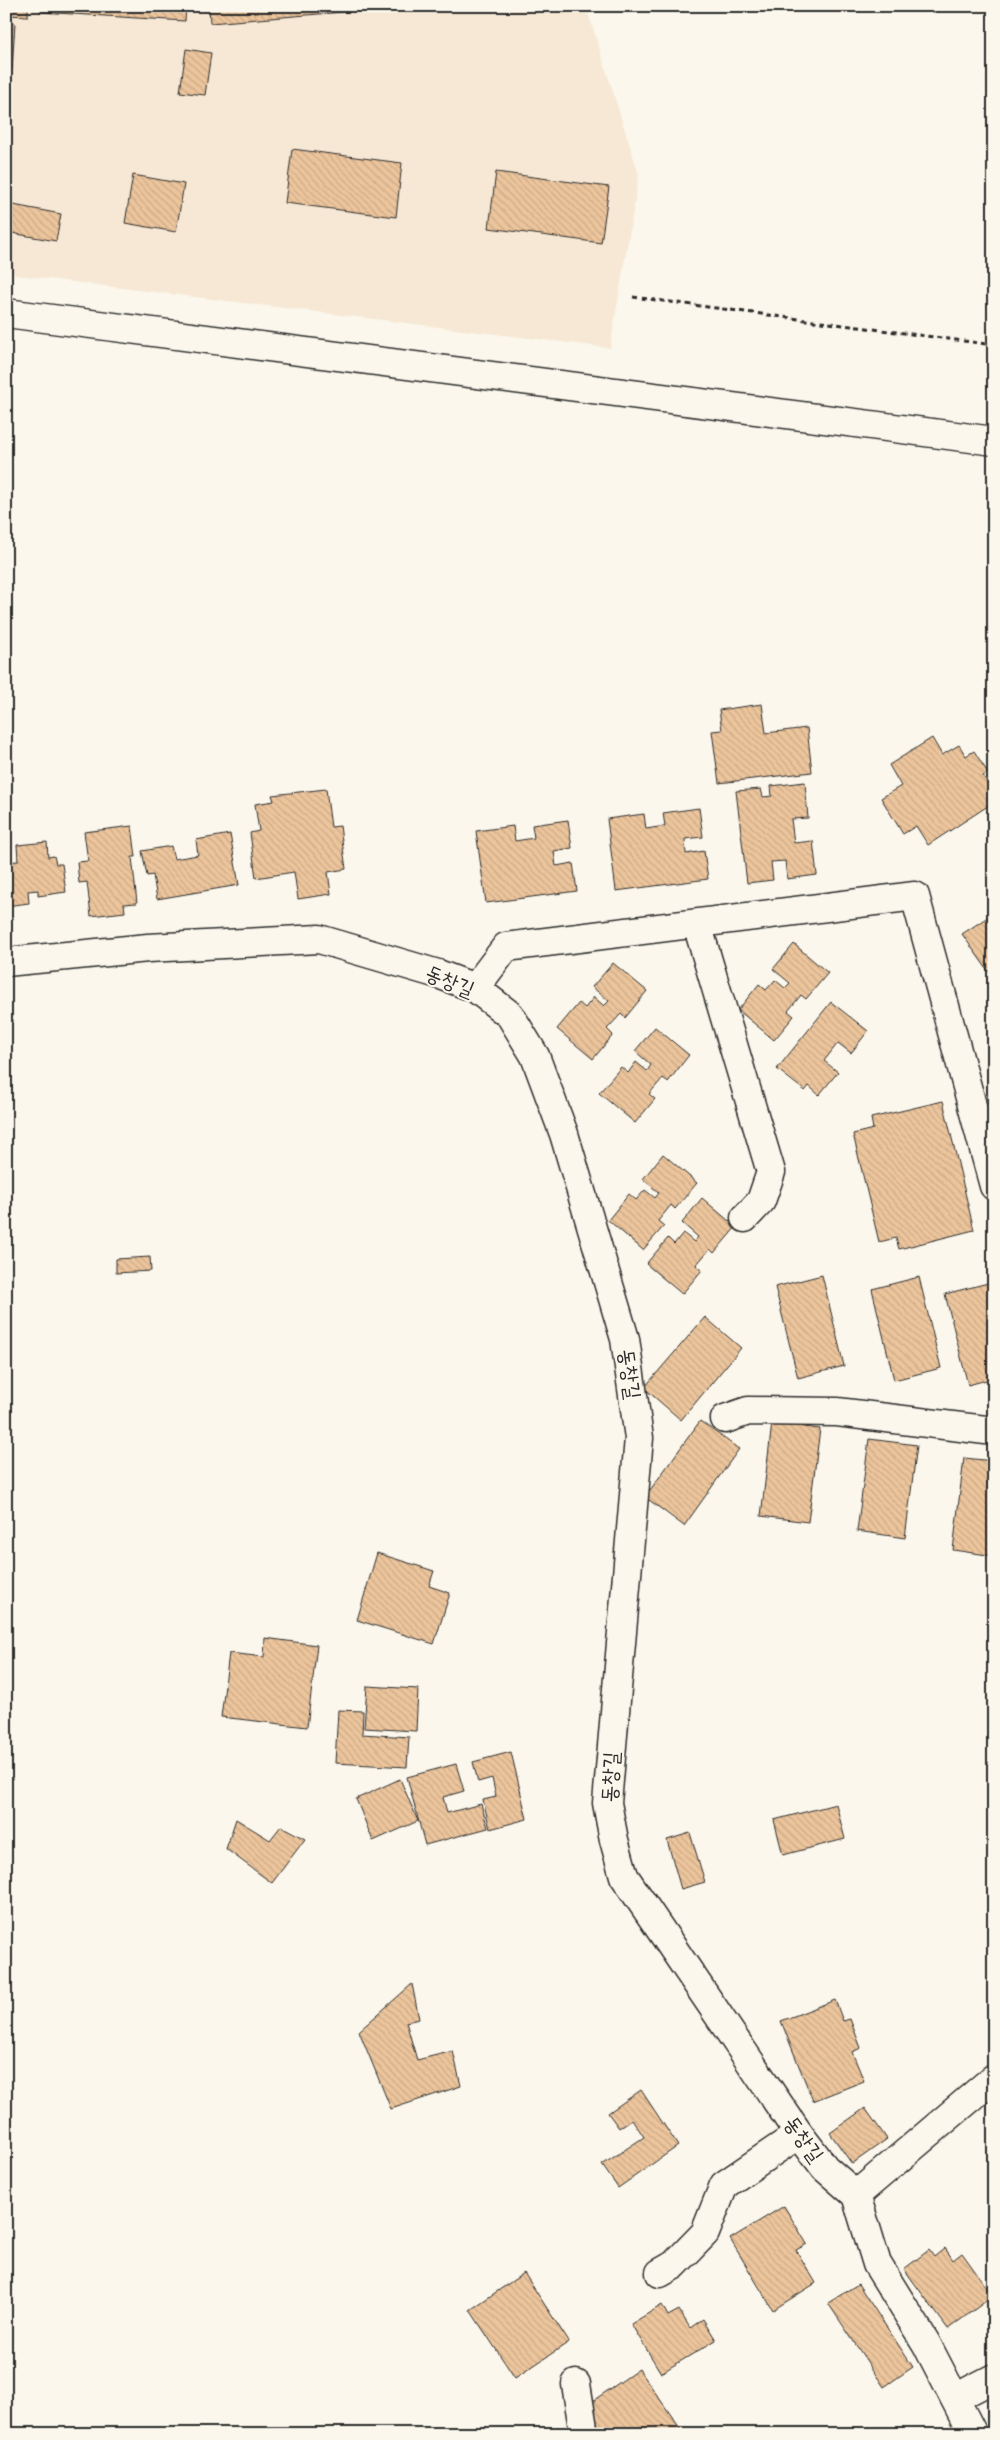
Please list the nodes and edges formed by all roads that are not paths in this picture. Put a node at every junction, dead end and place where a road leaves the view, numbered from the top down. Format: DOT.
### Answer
graph roads {
  1 [pos="6,295"];
  2 [pos="6,314"];
  3 [pos="82,323"];
  4 [pos="6,332"];
  5 [pos="994,441"];
  6 [pos="696,924"];
  7 [pos="6,962"];
  8 [pos="475,988"];
  9 [pos="994,1186"];
  10 [pos="745,1218"];
  11 [pos="725,1419"];
  12 [pos="994,1431"];
  13 [pos="994,2078"];
  14 [pos="799,2134"];
  15 [pos="856,2195"];
  16 [pos="660,2273"];
  17 [pos="994,2378"];
  18 [pos="576,2384"];
  19 [pos="955,2398"];
  20 [pos="584,2434"];
  21 [pos="973,2434"];
  1 -- 3 [label="street"];
  2 -- 3 [label="street"];
  3 -- 4 [label="street"];
  3 -- 5 [label="street"];
  6 -- 8 [label="street"];
  6 -- 9 [label="street"];
  6 -- 10 [label="street"];
  7 -- 8 [label="street, 동창길"];
  8 -- 14 [label="street, 동창길"];
  11 -- 12 [label="street"];
  13 -- 15 [label="street"];
  14 -- 15 [label="street, 동창길"];
  14 -- 16 [label="street"];
  15 -- 19 [label="street"];
  17 -- 19 [label="street"];
  18 -- 20 [label="street"];
  19 -- 21 [label="street"];
}
